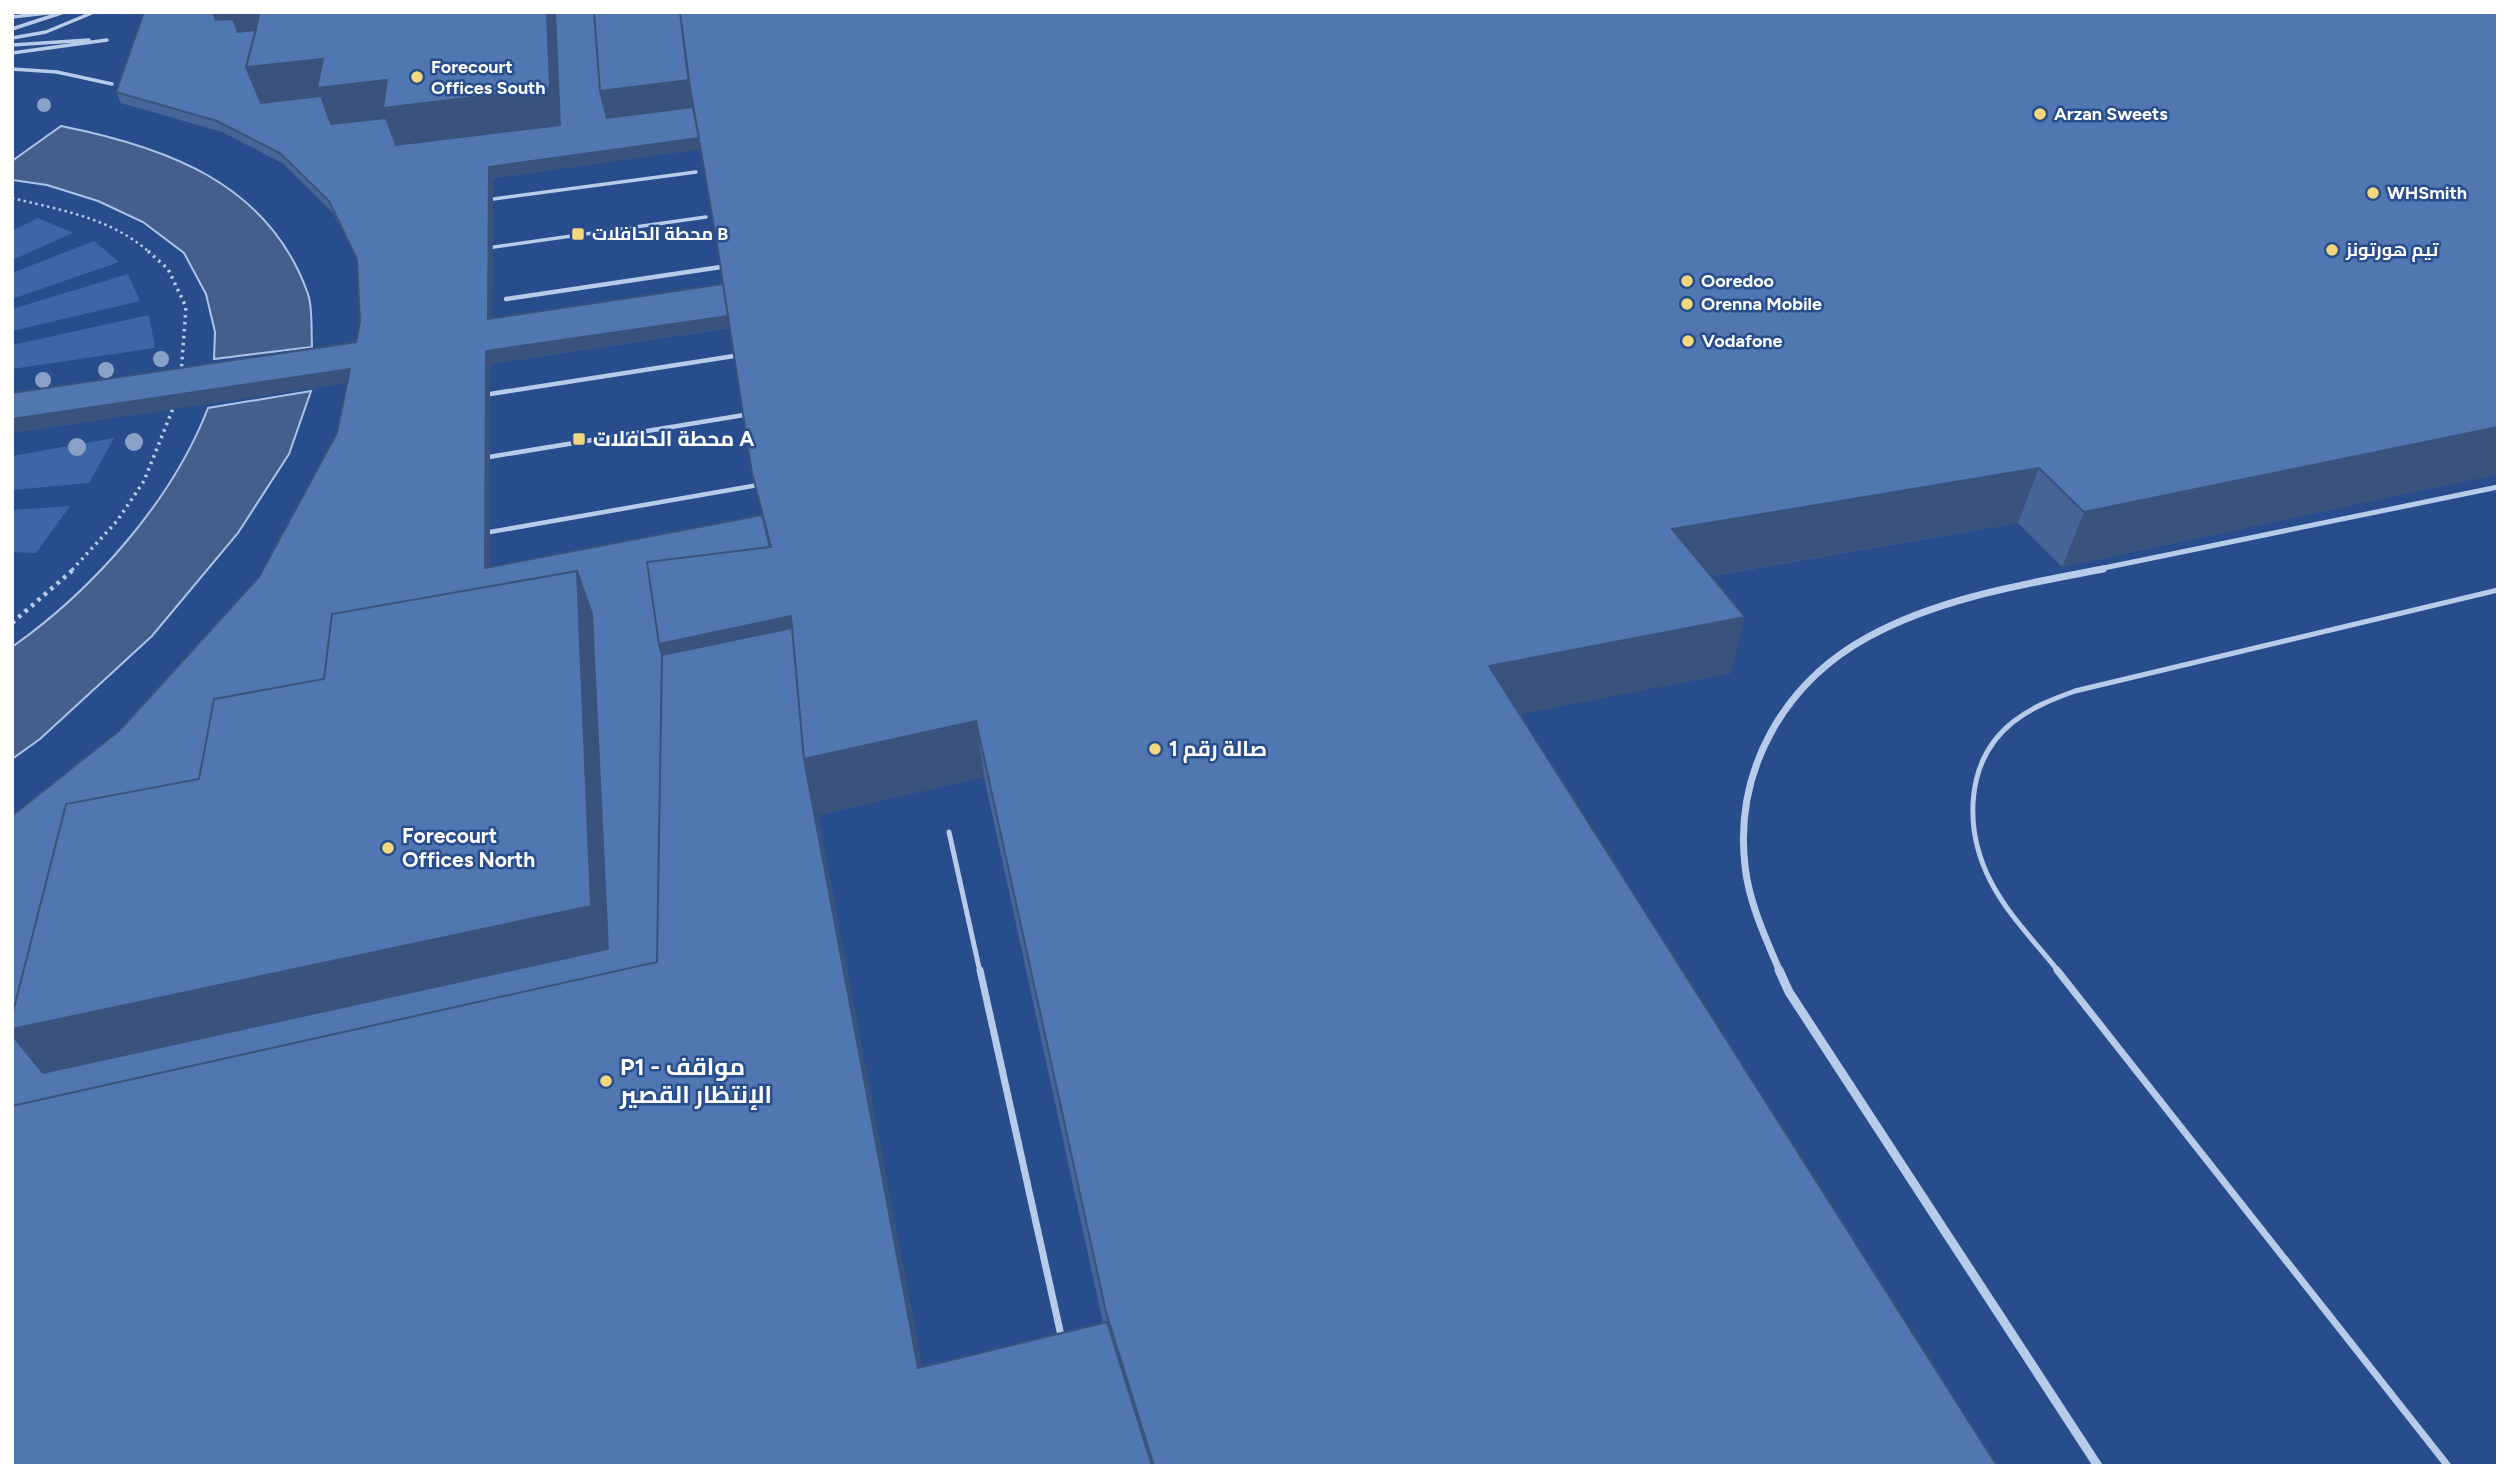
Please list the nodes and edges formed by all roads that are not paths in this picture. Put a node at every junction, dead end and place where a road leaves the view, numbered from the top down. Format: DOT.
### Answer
graph roads {
  1 [pos="56,12"];
  2 [pos="64,12"];
  3 [pos="94,12"];
  4 [pos="24,14"];
  5 [pos="12,17"];
  6 [pos="12,29"];
  7 [pos="12,38"];
  8 [pos="12,45"];
  9 [pos="12,53"];
  10 [pos="12,68"];
  11 [pos="112,84"];
  12 [pos="696,172"];
  13 [pos="486,200"];
  14 [pos="705,217"];
  15 [pos="487,248"];
  16 [pos="721,267"];
  17 [pos="506,299"];
  18 [pos="734,356"];
  19 [pos="490,394"];
  20 [pos="744,415"];
  21 [pos="489,457"];
  22 [pos="758,485"];
  23 [pos="2498,487"];
  24 [pos="490,532"];
  25 [pos="2498,590"];
  26 [pos="949,832"];
  27 [pos="1063,1344"];
  28 [pos="2098,1466"];
  29 [pos="2448,1466"];
  1 -- 4 [label="lane"];
  2 -- 6 [label="lane"];
  3 -- 7 [label="lane"];
  4 -- 5 [label="lane"];
  8 -- 9 [label="lane"];
  10 -- 11 [label="lane"];
  12 -- 13 [label="lane"];
  14 -- 15 [label="lane"];
  16 -- 17 [label="lane"];
  18 -- 19 [label="lane"];
  20 -- 21 [label="lane"];
  22 -- 24 [label="lane"];
  23 -- 28 [label="street"];
  25 -- 29 [label="lane"];
  26 -- 27 [label="lane"];
}
